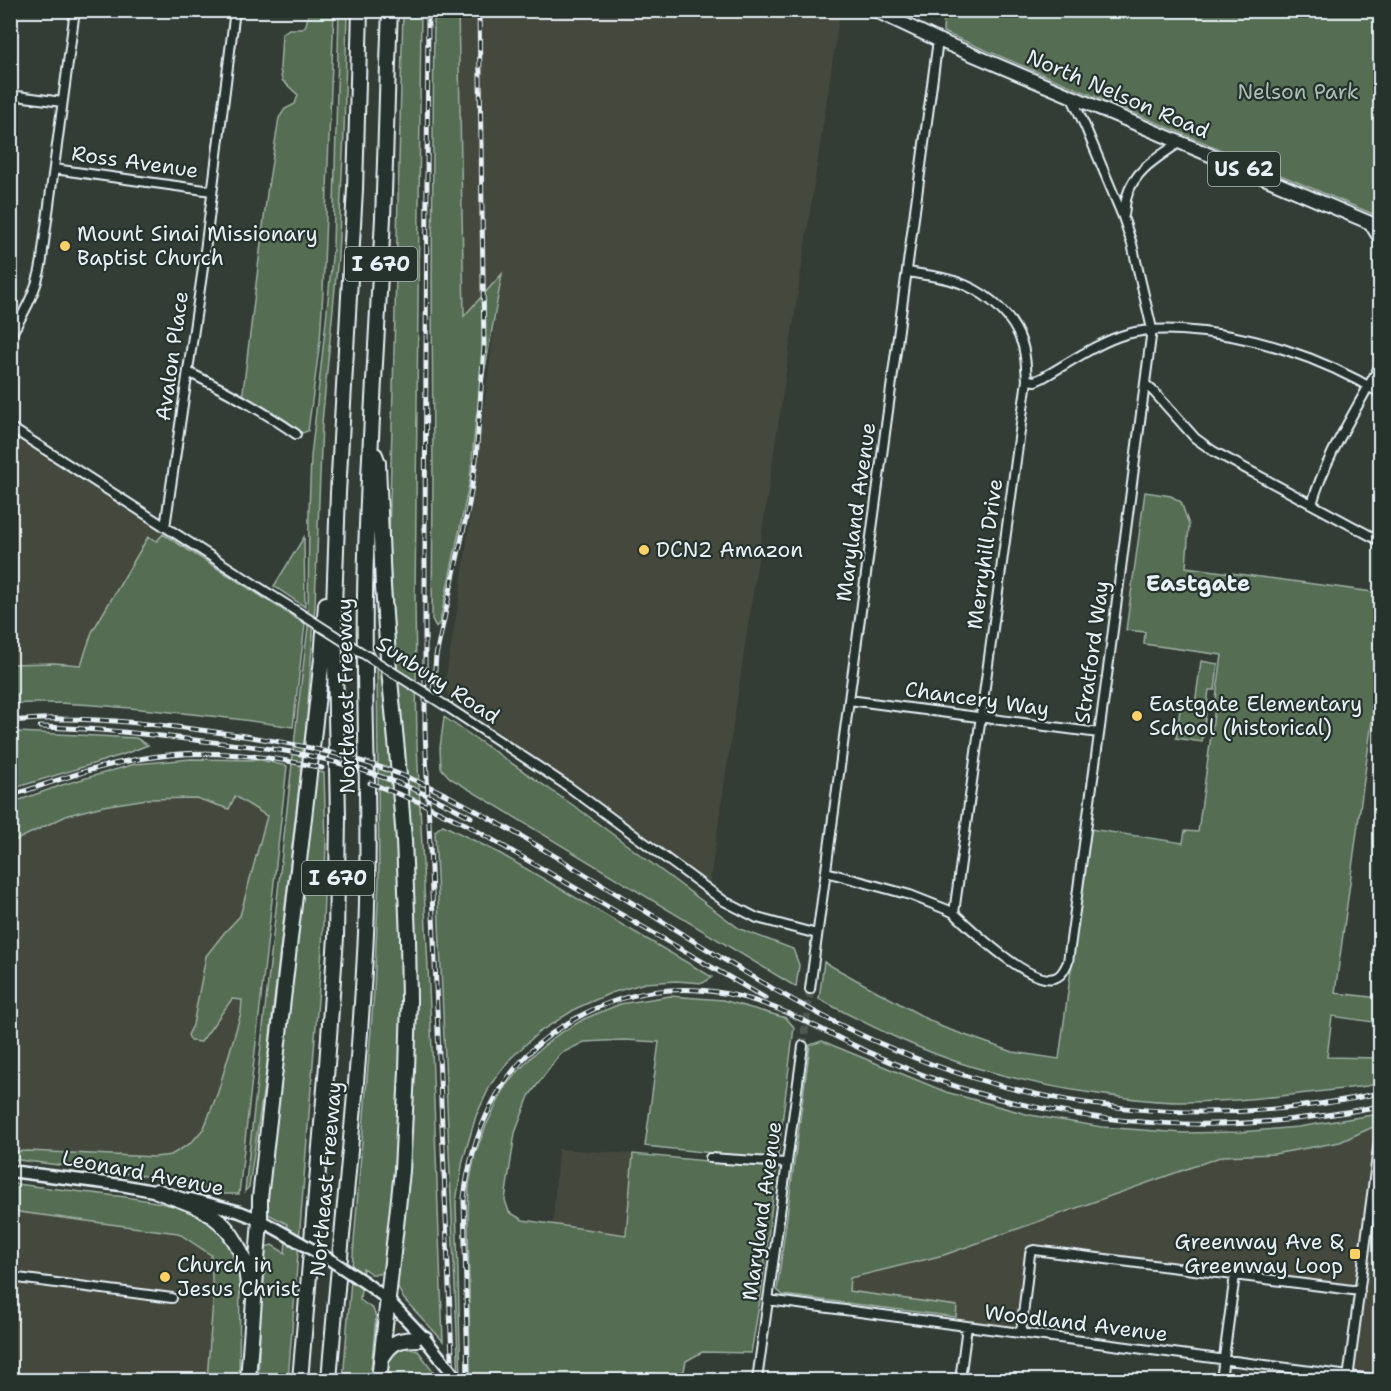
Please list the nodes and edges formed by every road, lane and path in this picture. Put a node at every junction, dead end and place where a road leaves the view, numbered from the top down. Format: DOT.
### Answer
graph roads {
  1 [pos="75,10"];
  2 [pos="235,10"];
  3 [pos="360,10"];
  4 [pos="390,10"];
  5 [pos="874,10"];
  6 [pos="938,40"];
  7 [pos="10,95"];
  8 [pos="1071,96"];
  9 [pos="62,102"];
  10 [pos="1180,142"];
  11 [pos="54,170"];
  12 [pos="212,191"];
  13 [pos="1123,217"];
  14 [pos="1367,221"];
  15 [pos="1380,227"];
  16 [pos="1380,242"];
  17 [pos="907,272"];
  18 [pos="1152,329"];
  19 [pos="10,336"];
  20 [pos="1380,365"];
  21 [pos="188,372"];
  22 [pos="345,375"];
  23 [pos="1027,380"];
  24 [pos="1145,384"];
  25 [pos="1369,386"];
  26 [pos="1380,393"];
  27 [pos="10,427"];
  28 [pos="296,434"];
  29 [pos="370,442"];
  30 [pos="1312,504"];
  31 [pos="165,527"];
  32 [pos="1380,541"];
  33 [pos="849,700"];
  34 [pos="981,718"];
  35 [pos="1099,734"];
  36 [pos="826,872"];
  37 [pos="954,913"];
  38 [pos="817,934"];
  39 [pos="810,989"];
  40 [pos="802,1046"];
  41 [pos="1380,1133"];
  42 [pos="710,1158"];
  43 [pos="786,1163"];
  44 [pos="10,1171"];
  45 [pos="157,1191"];
  46 [pos="260,1220"];
  47 [pos="1235,1275"];
  48 [pos="10,1277"];
  49 [pos="1360,1291"];
  50 [pos="172,1298"];
  51 [pos="387,1299"];
  52 [pos="768,1300"];
  53 [pos="967,1326"];
  54 [pos="1021,1334"];
  55 [pos="426,1339"];
  56 [pos="1224,1360"];
  57 [pos="249,1361"];
  58 [pos="380,1362"];
  59 [pos="1348,1378"];
  60 [pos="248,1380"];
  61 [pos="300,1380"];
  62 [pos="329,1380"];
  63 [pos="379,1380"];
  64 [pos="458,1380"];
  65 [pos="757,1380"];
  66 [pos="960,1380"];
  67 [pos="1221,1380"];
  68 [pos="1380,1380"];
  1 -- 9 [label="street"];
  2 -- 12 [label="street, Avalon Place"];
  3 -- 22 [label="highway, Northeast Freeway / I 670"];
  4 -- 29 [label="highway, Northeast Freeway / I 670"];
  5 -- 6 [label="main road, North Nelson Road / US 62"];
  6 -- 8 [label="main road, North Nelson Road / US 62"];
  6 -- 17 [label="street, Maryland Avenue"];
  7 -- 9 [label="street"];
  8 -- 10 [label="main road, North Nelson Road / US 62"];
  8 -- 13 [label="street"];
  9 -- 11 [label="street"];
  10 -- 13 [label="street"];
  10 -- 14 [label="main road, North Nelson Road / US 62"];
  11 -- 12 [label="street, Ross Avenue"];
  11 -- 19 [label="street"];
  12 -- 21 [label="street, Avalon Place"];
  13 -- 18 [label="street"];
  14 -- 15 [label="main road, North Nelson Road / US 62"];
  14 -- 16 [label="street"];
  17 -- 23 [label="street, Merryhill Drive"];
  17 -- 33 [label="street, Maryland Avenue"];
  18 -- 23 [label="street"];
  18 -- 24 [label="street, Stratford Way"];
  18 -- 25 [label="street"];
  20 -- 25 [label="street"];
  21 -- 28 [label="street"];
  21 -- 31 [label="street, Avalon Place"];
  22 -- 46 [label="highway"];
  22 -- 61 [label="highway, Northeast Freeway / I 670"];
  23 -- 34 [label="street, Merryhill Drive"];
  24 -- 30 [label="street"];
  24 -- 35 [label="street, Stratford Way"];
  25 -- 26 [label="street"];
  25 -- 30 [label="street"];
  27 -- 31 [label="street, Sunbury Road"];
  29 -- 51 [label="highway"];
  29 -- 62 [label="highway, Northeast Freeway / I 670"];
  30 -- 32 [label="street"];
  31 -- 38 [label="street, Sunbury Road, bridge"];
  33 -- 34 [label="street, Chancery Way"];
  33 -- 36 [label="street, Maryland Avenue"];
  34 -- 35 [label="street, Chancery Way"];
  34 -- 37 [label="street, Merryhill Drive"];
  35 -- 37 [label="street, Stratford Way"];
  36 -- 37 [label="street"];
  36 -- 38 [label="street, Maryland Avenue"];
  38 -- 39 [label="street, Maryland Avenue"];
  40 -- 43 [label="street, Maryland Avenue"];
  41 -- 49 [label="street"];
  42 -- 43 [label="street"];
  43 -- 52 [label="street, Maryland Avenue"];
  44 -- 45 [label="main road, Leonard Avenue"];
  45 -- 46 [label="main road, Leonard Avenue"];
  45 -- 57 [label="highway"];
  46 -- 51 [label="main road, Leonard Avenue, bridge"];
  46 -- 57 [label="highway"];
  47 -- 49 [label="street"];
  47 -- 54 [label="street"];
  47 -- 56 [label="street"];
  48 -- 50 [label="street"];
  49 -- 59 [label="street"];
  51 -- 55 [label="main road, Leonard Avenue"];
  51 -- 58 [label="highway"];
  52 -- 53 [label="street, Woodland Avenue"];
  52 -- 65 [label="street, Maryland Avenue"];
  53 -- 54 [label="street, Woodland Avenue"];
  53 -- 66 [label="street"];
  54 -- 56 [label="street, Woodland Avenue"];
  55 -- 58 [label="highway"];
  55 -- 64 [label="main road, Leonard Avenue, bridge"];
  56 -- 59 [label="street, Woodland Avenue"];
  56 -- 67 [label="street"];
  57 -- 60 [label="highway"];
  58 -- 63 [label="highway"];
  59 -- 68 [label="street, Woodland Avenue"];
}
